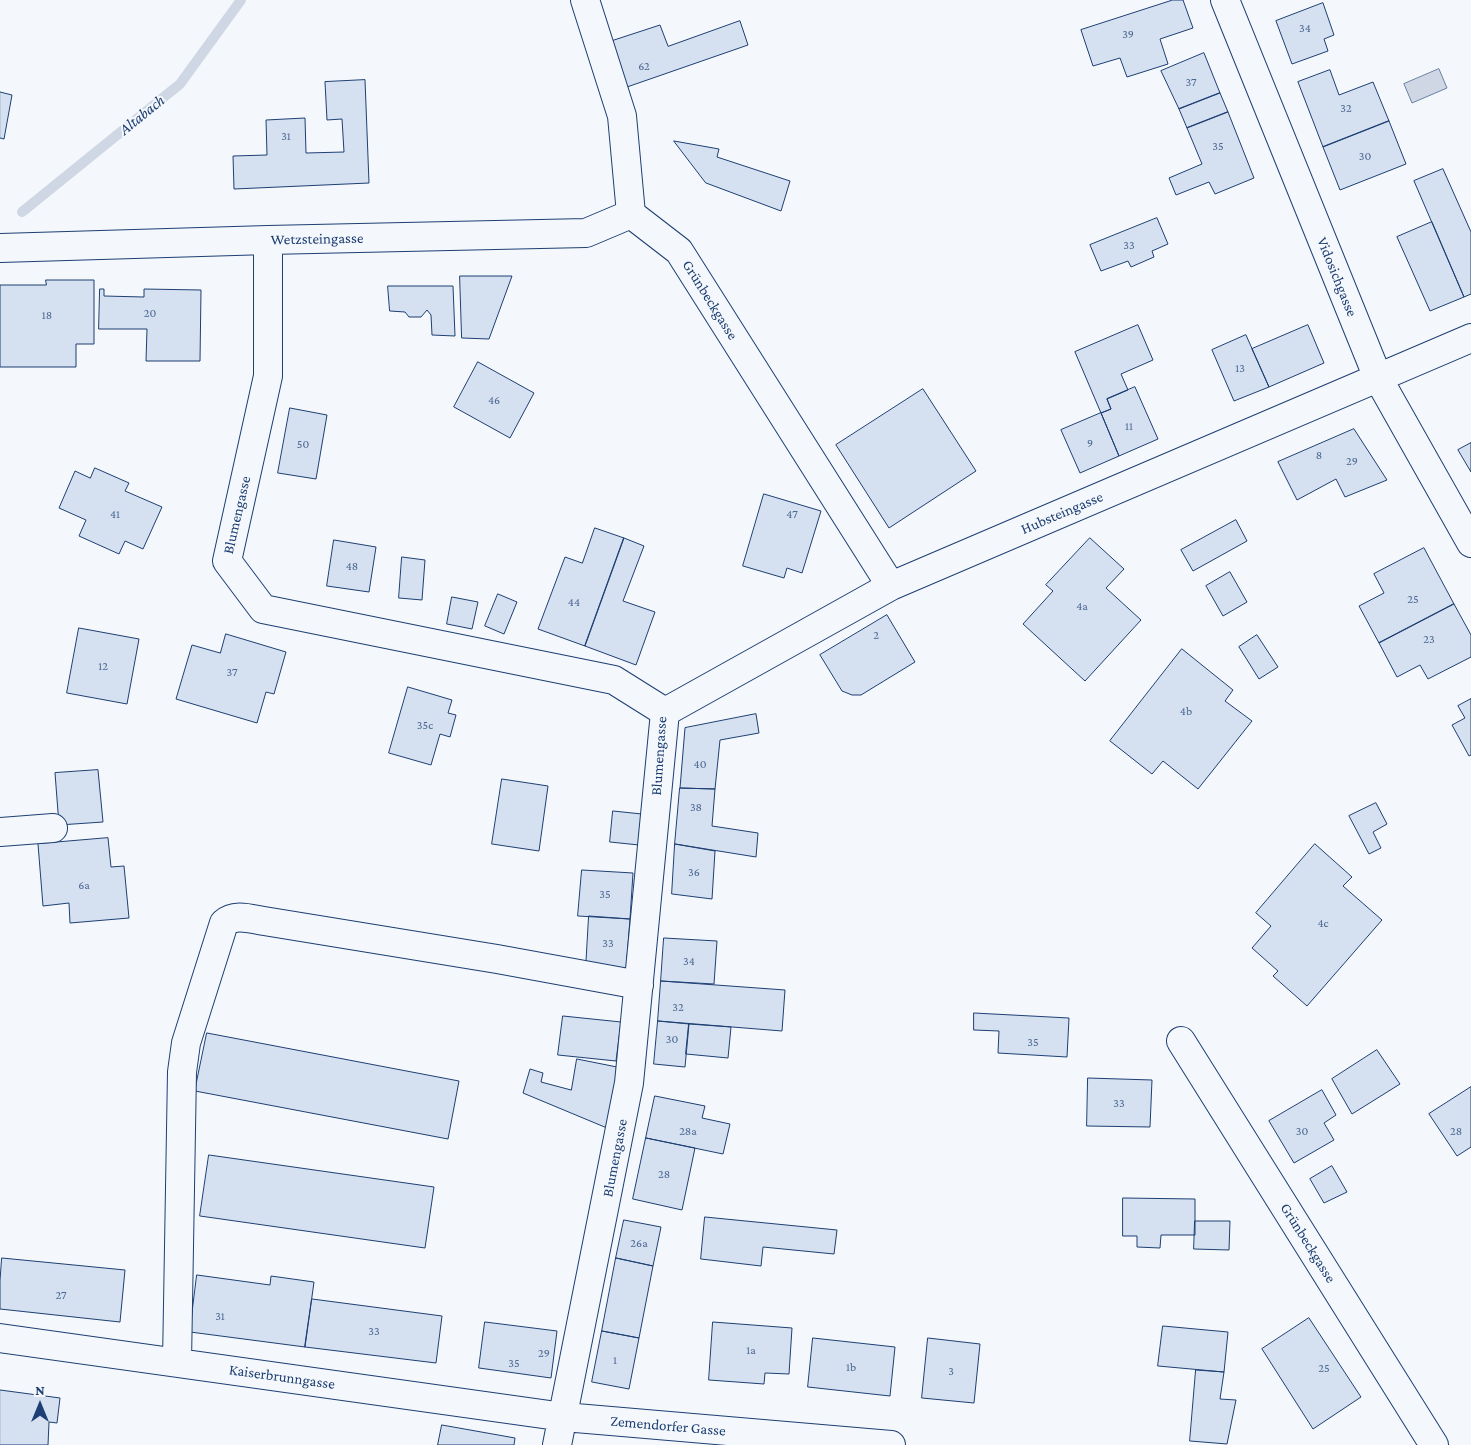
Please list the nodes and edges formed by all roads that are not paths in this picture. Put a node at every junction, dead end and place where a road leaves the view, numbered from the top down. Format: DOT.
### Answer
graph roads {
  1 [pos="585,0"];
  2 [pos="1225,0"];
  3 [pos="631,214"];
  4 [pos="268,240"];
  5 [pos="0,248"];
  6 [pos="1471,338"];
  7 [pos="1378,378"];
  8 [pos="1471,543"];
  9 [pos="891,586"];
  10 [pos="665,712"];
  11 [pos="53,828"];
  12 [pos="0,832"];
  13 [pos="639,985"];
  14 [pos="1181,1042"];
  15 [pos="0,1338"];
  16 [pos="177,1362"];
  17 [pos="564,1417"];
  18 [pos="558,1445"];
  19 [pos="891,1445"];
  20 [pos="1434,1445"];
  1 -- 3 [label="street"];
  2 -- 7 [label="street, Vidosichgasse"];
  3 -- 4 [label="street, Wetzsteingasse"];
  3 -- 9 [label="street, Grünbeckgasse"];
  4 -- 5 [label="street, Wetzsteingasse"];
  4 -- 10 [label="street, Blumengasse"];
  6 -- 7 [label="street, Hubsteingasse"];
  7 -- 8 [label="street, Vidosichgasse"];
  7 -- 9 [label="street, Hubsteingasse"];
  9 -- 10 [label="street, Hubsteingasse"];
  10 -- 13 [label="street, Blumengasse"];
  11 -- 12 [label="street"];
  13 -- 16 [label="street"];
  13 -- 17 [label="street, Blumengasse"];
  14 -- 20 [label="street, Grünbeckgasse"];
  15 -- 16 [label="street, Kaiserbrunngasse"];
  16 -- 17 [label="street, Kaiserbrunngasse"];
  17 -- 18 [label="street, Blumengasse"];
  17 -- 19 [label="street, Zemendorfer Gasse"];
}
